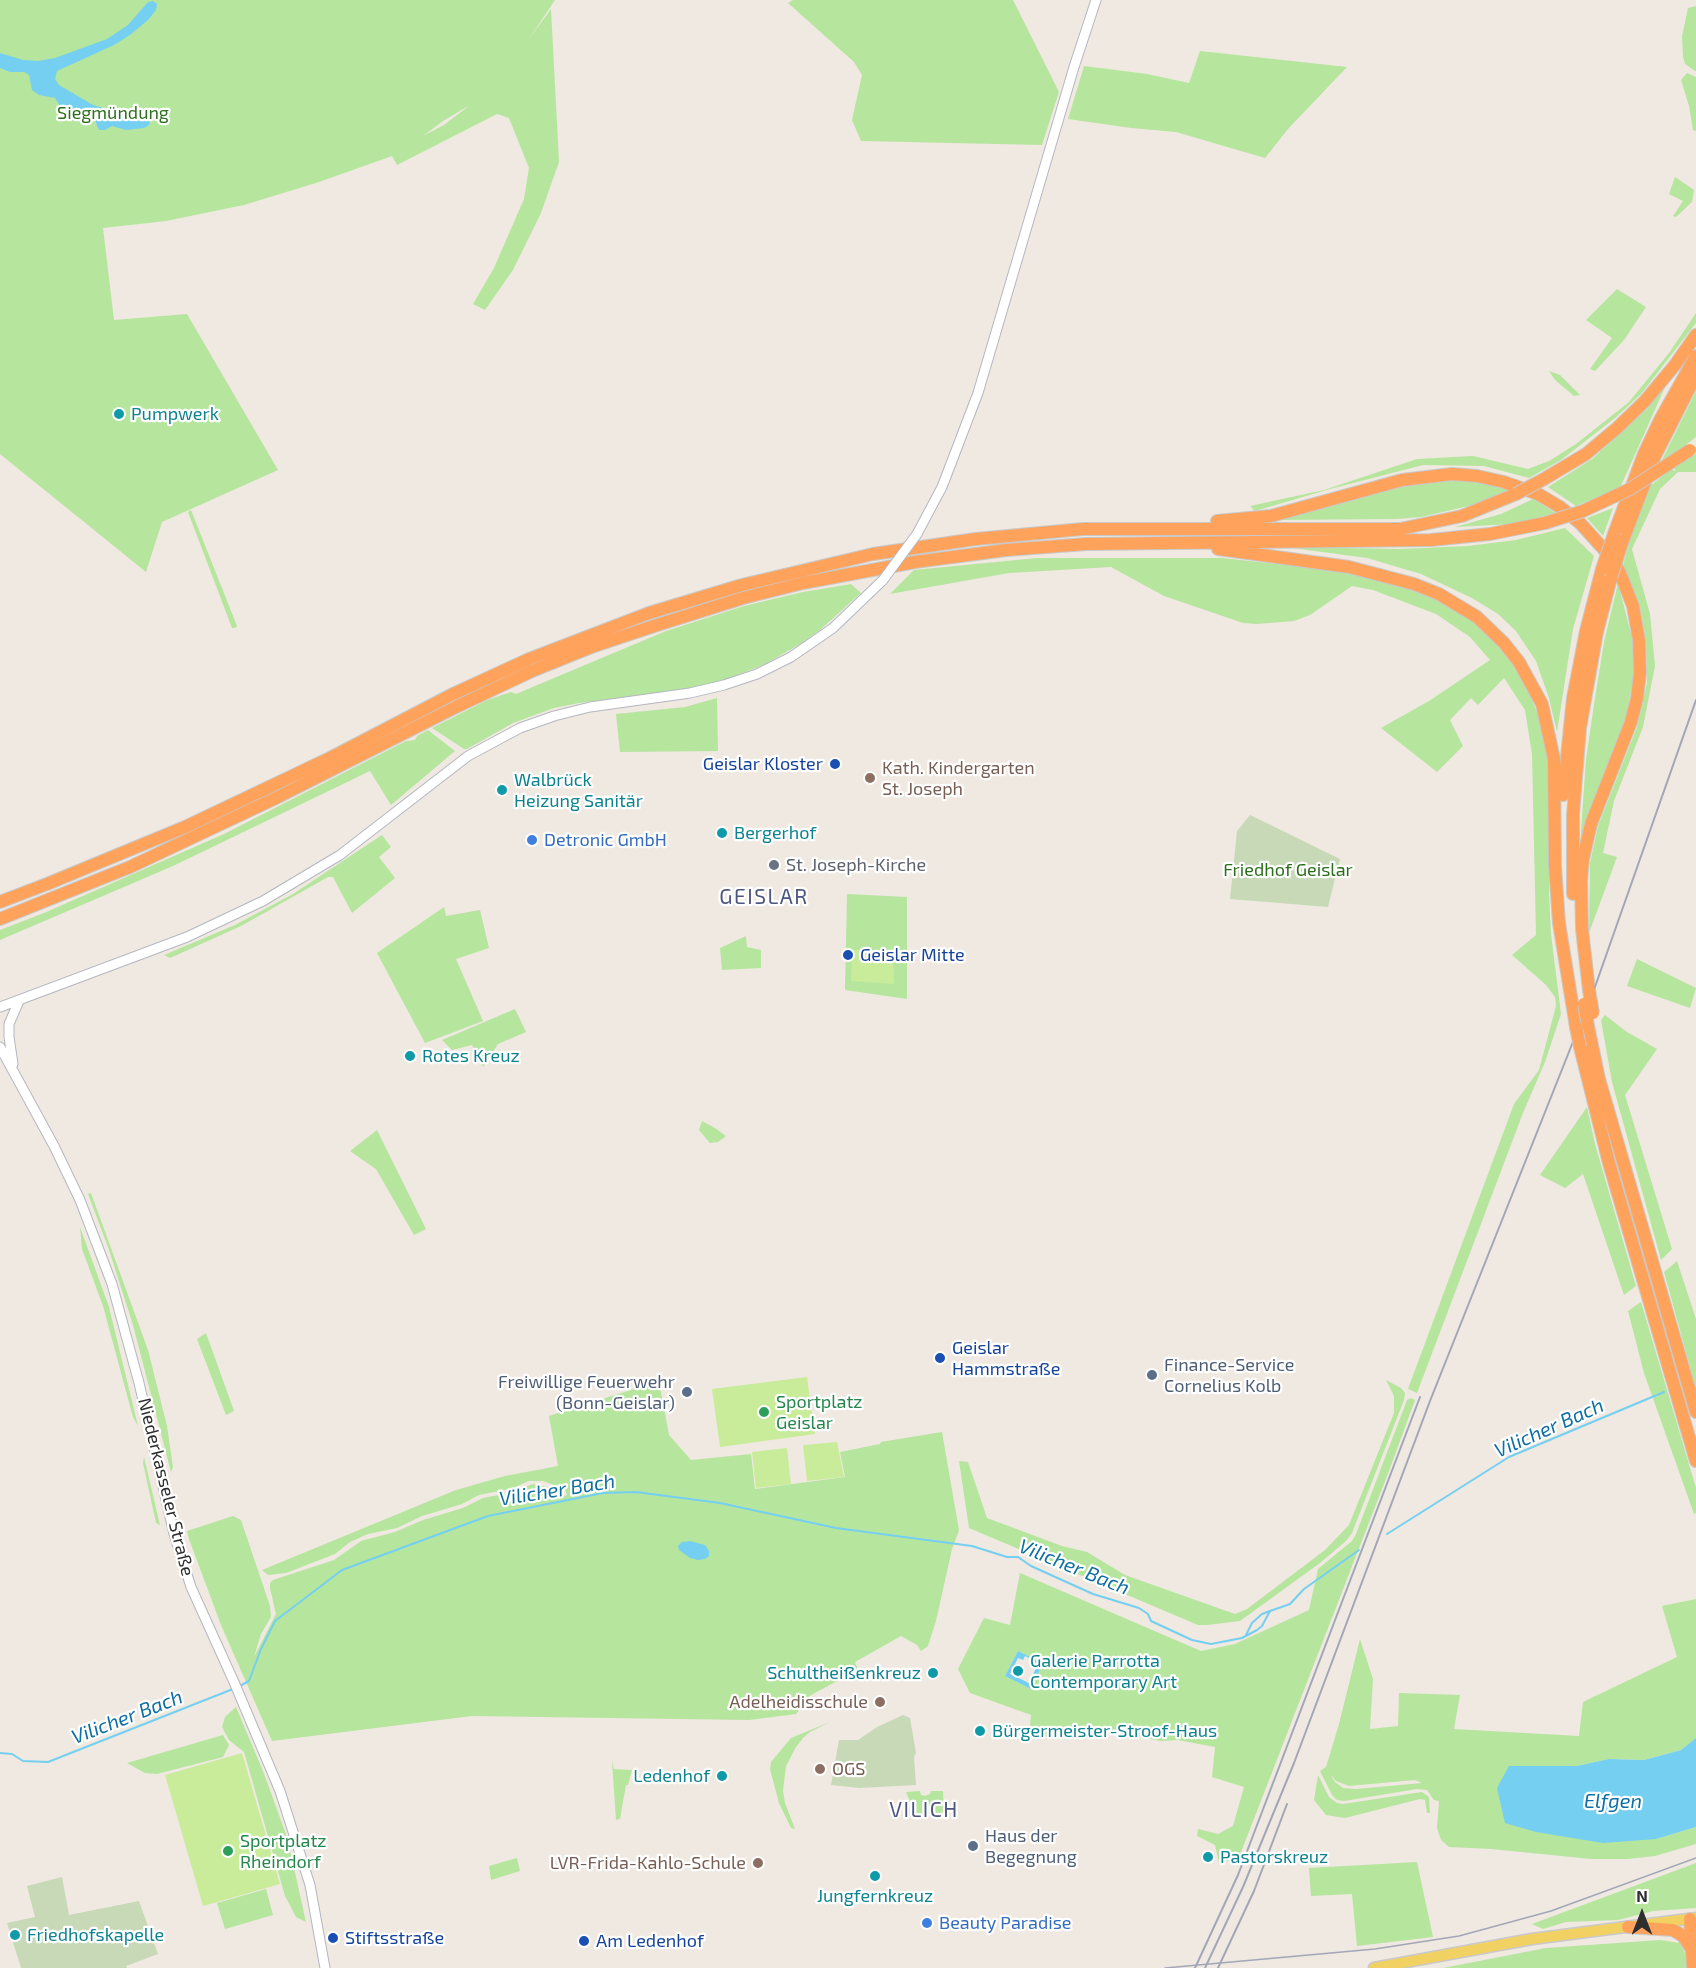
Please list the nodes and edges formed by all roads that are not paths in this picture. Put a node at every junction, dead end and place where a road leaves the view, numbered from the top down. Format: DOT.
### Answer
graph roads {
  1 [pos="1096,0"];
  2 [pos="1696,335"];
  3 [pos="1696,356"];
  4 [pos="1696,375"];
  5 [pos="1693,447"];
  6 [pos="1196,528"];
  7 [pos="1619,536"];
  8 [pos="1160,542"];
  9 [pos="1606,573"];
  10 [pos="0,902"];
  11 [pos="0,919"];
  12 [pos="1583,970"];
  13 [pos="1577,987"];
  14 [pos="10,1002"];
  15 [pos="0,1008"];
  16 [pos="1582,1026"];
  17 [pos="0,1047"];
  18 [pos="14,1072"];
  19 [pos="1611,1121"];
  20 [pos="1696,1412"];
  21 [pos="1696,1461"];
  22 [pos="1693,1918"];
  23 [pos="1628,1928"];
  24 [pos="1691,1948"];
  25 [pos="325,1968"];
  26 [pos="1374,1968"];
  27 [pos="1693,1968"];
  1 -- 14 [label="main road, bridge"];
  2 -- 6 [label="highway, bridge"];
  3 -- 7 [label="highway"];
  4 -- 7 [label="highway"];
  5 -- 8 [label="highway, bridge"];
  6 -- 10 [label="highway"];
  6 -- 12 [label="highway"];
  7 -- 9 [label="highway, bridge"];
  8 -- 11 [label="highway"];
  8 -- 13 [label="highway"];
  9 -- 12 [label="highway"];
  9 -- 13 [label="highway"];
  12 -- 13 [label="highway"];
  13 -- 16 [label="highway, bridge"];
  13 -- 16 [label="highway"];
  13 -- 19 [label="highway, bridge"];
  14 -- 15 [label="main road"];
  14 -- 18 [label="main road"];
  16 -- 19 [label="highway"];
  16 -- 21 [label="highway, bridge"];
  17 -- 18 [label="main road, Niederkasseler Straße"];
  18 -- 25 [label="main road, Niederkasseler Straße"];
  19 -- 20 [label="highway"];
  22 -- 23 [label="main road"];
  22 -- 24 [label="highway"];
  23 -- 24 [label="highway"];
  23 -- 26 [label="main road"];
  24 -- 27 [label="highway"];
}
